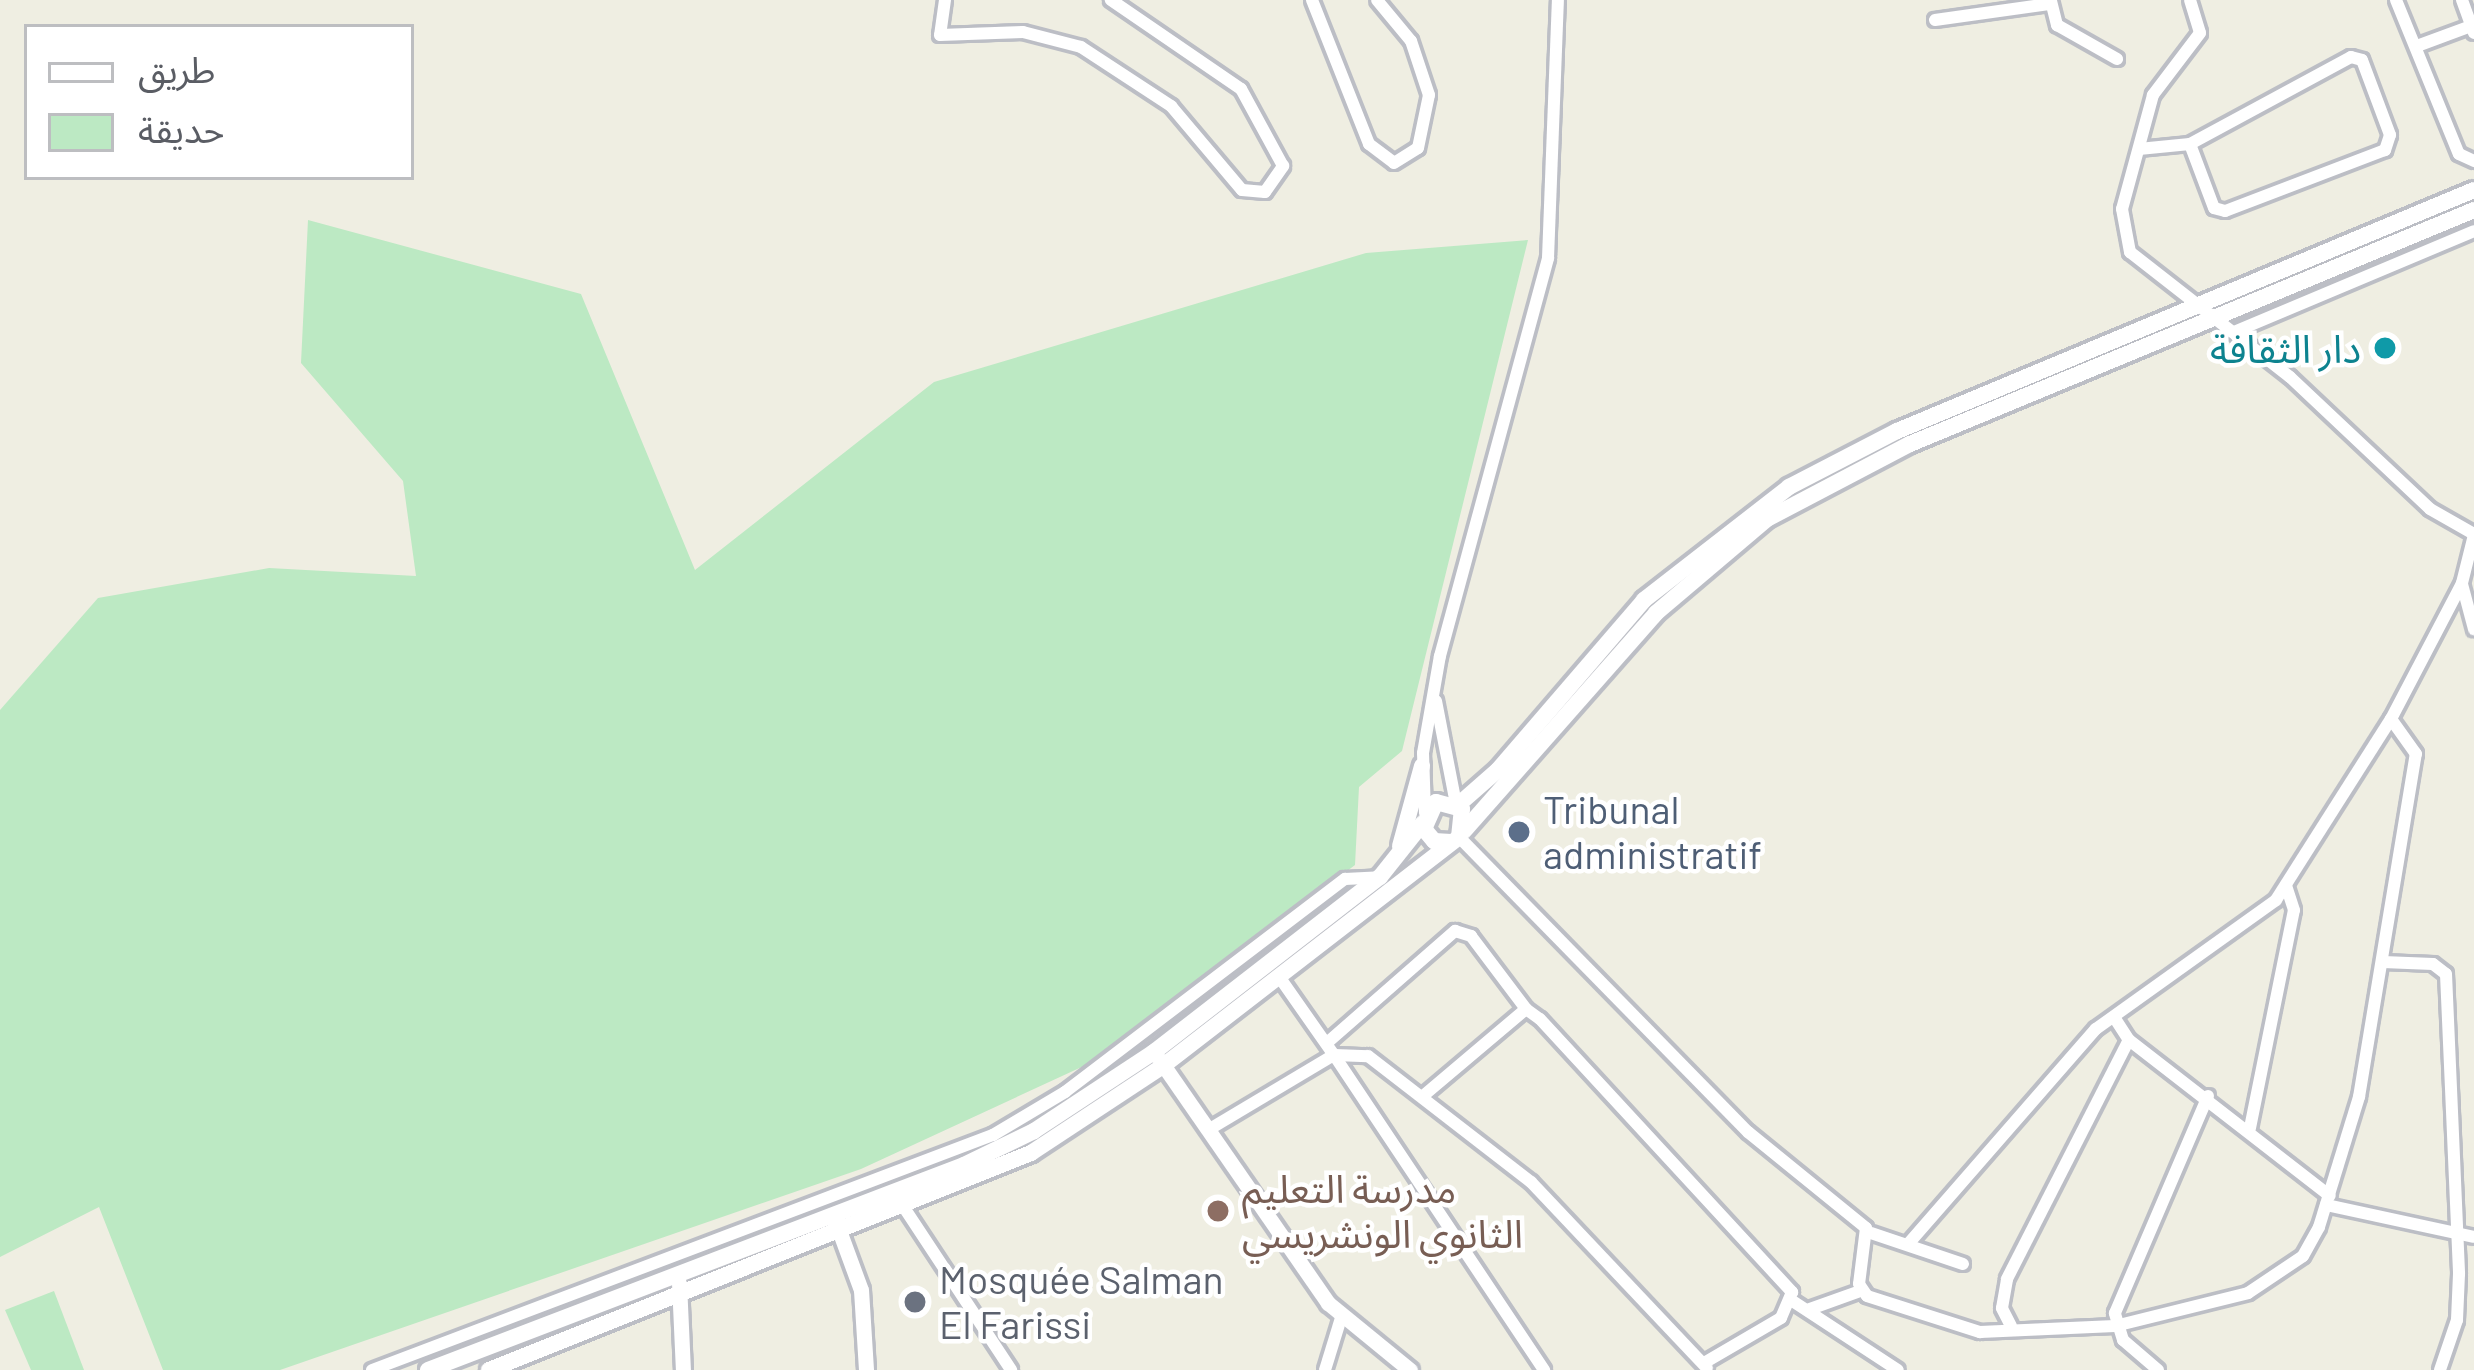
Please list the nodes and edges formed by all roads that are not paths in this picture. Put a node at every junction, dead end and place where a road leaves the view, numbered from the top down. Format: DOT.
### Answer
graph roads {
  1 [pos="945,0"];
  2 [pos="1111,0"];
  3 [pos="1312,0"];
  4 [pos="1377,0"];
  5 [pos="1558,0"];
  6 [pos="2190,0"];
  7 [pos="2396,0"];
  8 [pos="2462,0"];
  9 [pos="2050,2"];
  10 [pos="1997,5"];
  11 [pos="1936,20"];
  12 [pos="2472,30"];
  13 [pos="2417,46"];
  14 [pos="2117,59"];
  15 [pos="2190,144"];
  16 [pos="2139,149"];
  17 [pos="2474,161"];
  18 [pos="2474,190"];
  19 [pos="2474,210"];
  20 [pos="2474,231"];
  21 [pos="2197,305"];
  22 [pos="2215,317"];
  23 [pos="2234,332"];
  24 [pos="1796,492"];
  25 [pos="2474,534"];
  26 [pos="2462,583"];
  27 [pos="2474,628"];
  28 [pos="1435,694"];
  29 [pos="2391,719"];
  30 [pos="1422,766"];
  31 [pos="1457,805"];
  32 [pos="1424,818"];
  33 [pos="1458,837"];
  34 [pos="1396,861"];
  35 [pos="1380,877"];
  36 [pos="2286,885"];
  37 [pos="2383,962"];
  38 [pos="1280,978"];
  39 [pos="1526,1009"];
  40 [pos="2114,1017"];
  41 [pos="2129,1040"];
  42 [pos="1331,1049"];
  43 [pos="1158,1059"];
  44 [pos="1423,1096"];
  45 [pos="2208,1096"];
  46 [pos="2250,1128"];
  47 [pos="1208,1130"];
  48 [pos="2328,1200"];
  49 [pos="905,1209"];
  50 [pos="833,1215"];
  51 [pos="842,1233"];
  52 [pos="1870,1234"];
  53 [pos="2453,1238"];
  54 [pos="2474,1238"];
  55 [pos="1909,1243"];
  56 [pos="670,1257"];
  57 [pos="1963,1264"];
  58 [pos="677,1276"];
  59 [pos="1860,1291"];
  60 [pos="682,1296"];
  61 [pos="1794,1302"];
  62 [pos="1810,1309"];
  63 [pos="1341,1318"];
  64 [pos="2011,1326"];
  65 [pos="2115,1327"];
  66 [pos="529,1362"];
  67 [pos="1706,1367"];
  68 [pos="372,1370"];
  69 [pos="428,1370"];
  70 [pos="489,1370"];
  71 [pos="683,1370"];
  72 [pos="866,1370"];
  73 [pos="1011,1370"];
  74 [pos="1325,1370"];
  75 [pos="1410,1370"];
  76 [pos="1544,1370"];
  77 [pos="1898,1370"];
  78 [pos="2158,1370"];
  79 [pos="2440,1370"];
  1 -- 2 [label="street"];
  3 -- 4 [label="street"];
  5 -- 28 [label="street"];
  6 -- 16 [label="street"];
  7 -- 13 [label="street"];
  8 -- 12 [label="street"];
  9 -- 10 [label="street"];
  9 -- 14 [label="street"];
  10 -- 11 [label="street"];
  12 -- 13 [label="street"];
  13 -- 17 [label="street"];
  15 -- 15 [label="street"];
  15 -- 16 [label="street"];
  16 -- 21 [label="street"];
  18 -- 21 [label="main road"];
  19 -- 22 [label="main road"];
  20 -- 23 [label="street"];
  21 -- 22 [label="street"];
  21 -- 24 [label="main road"];
  22 -- 23 [label="street"];
  22 -- 24 [label="main road"];
  23 -- 25 [label="street"];
  24 -- 31 [label="main road"];
  24 -- 33 [label="main road"];
  25 -- 26 [label="street"];
  26 -- 27 [label="street"];
  26 -- 29 [label="street"];
  28 -- 30 [label="street"];
  28 -- 31 [label="street"];
  29 -- 36 [label="street"];
  29 -- 37 [label="street"];
  30 -- 32 [label="street"];
  30 -- 34 [label="main road"];
  31 -- 32 [label="main road"];
  31 -- 33 [label="main road"];
  32 -- 33 [label="main road"];
  32 -- 34 [label="main road"];
  33 -- 38 [label="main road"];
  33 -- 52 [label="street"];
  34 -- 35 [label="main road"];
  35 -- 43 [label="main road"];
  35 -- 56 [label="street"];
  36 -- 40 [label="street"];
  36 -- 46 [label="street"];
  37 -- 48 [label="street"];
  37 -- 53 [label="street"];
  38 -- 42 [label="street"];
  38 -- 43 [label="main road"];
  39 -- 42 [label="street"];
  39 -- 44 [label="street"];
  39 -- 61 [label="street"];
  40 -- 41 [label="street"];
  40 -- 55 [label="street"];
  41 -- 45 [label="street"];
  41 -- 64 [label="street"];
  42 -- 44 [label="street"];
  42 -- 47 [label="street"];
  42 -- 76 [label="street"];
  43 -- 47 [label="street"];
  43 -- 49 [label="main road"];
  43 -- 50 [label="main road"];
  44 -- 67 [label="street"];
  45 -- 46 [label="street"];
  45 -- 65 [label="street"];
  46 -- 48 [label="street"];
  47 -- 63 [label="street"];
  48 -- 53 [label="street"];
  48 -- 65 [label="street"];
  49 -- 51 [label="main road"];
  49 -- 73 [label="street"];
  50 -- 51 [label="street"];
  50 -- 58 [label="main road"];
  51 -- 60 [label="main road"];
  51 -- 72 [label="street"];
  52 -- 55 [label="street"];
  52 -- 59 [label="street"];
  53 -- 54 [label="street"];
  53 -- 79 [label="street"];
  55 -- 57 [label="street"];
  56 -- 58 [label="street"];
  56 -- 68 [label="street"];
  58 -- 60 [label="street"];
  58 -- 69 [label="main road"];
  59 -- 62 [label="street"];
  59 -- 64 [label="street"];
  60 -- 66 [label="main road"];
  60 -- 71 [label="street"];
  61 -- 62 [label="street"];
  61 -- 67 [label="street"];
  62 -- 77 [label="street"];
  63 -- 74 [label="street"];
  63 -- 75 [label="street"];
  64 -- 65 [label="street"];
  65 -- 78 [label="street"];
  66 -- 70 [label="main road"];
}
